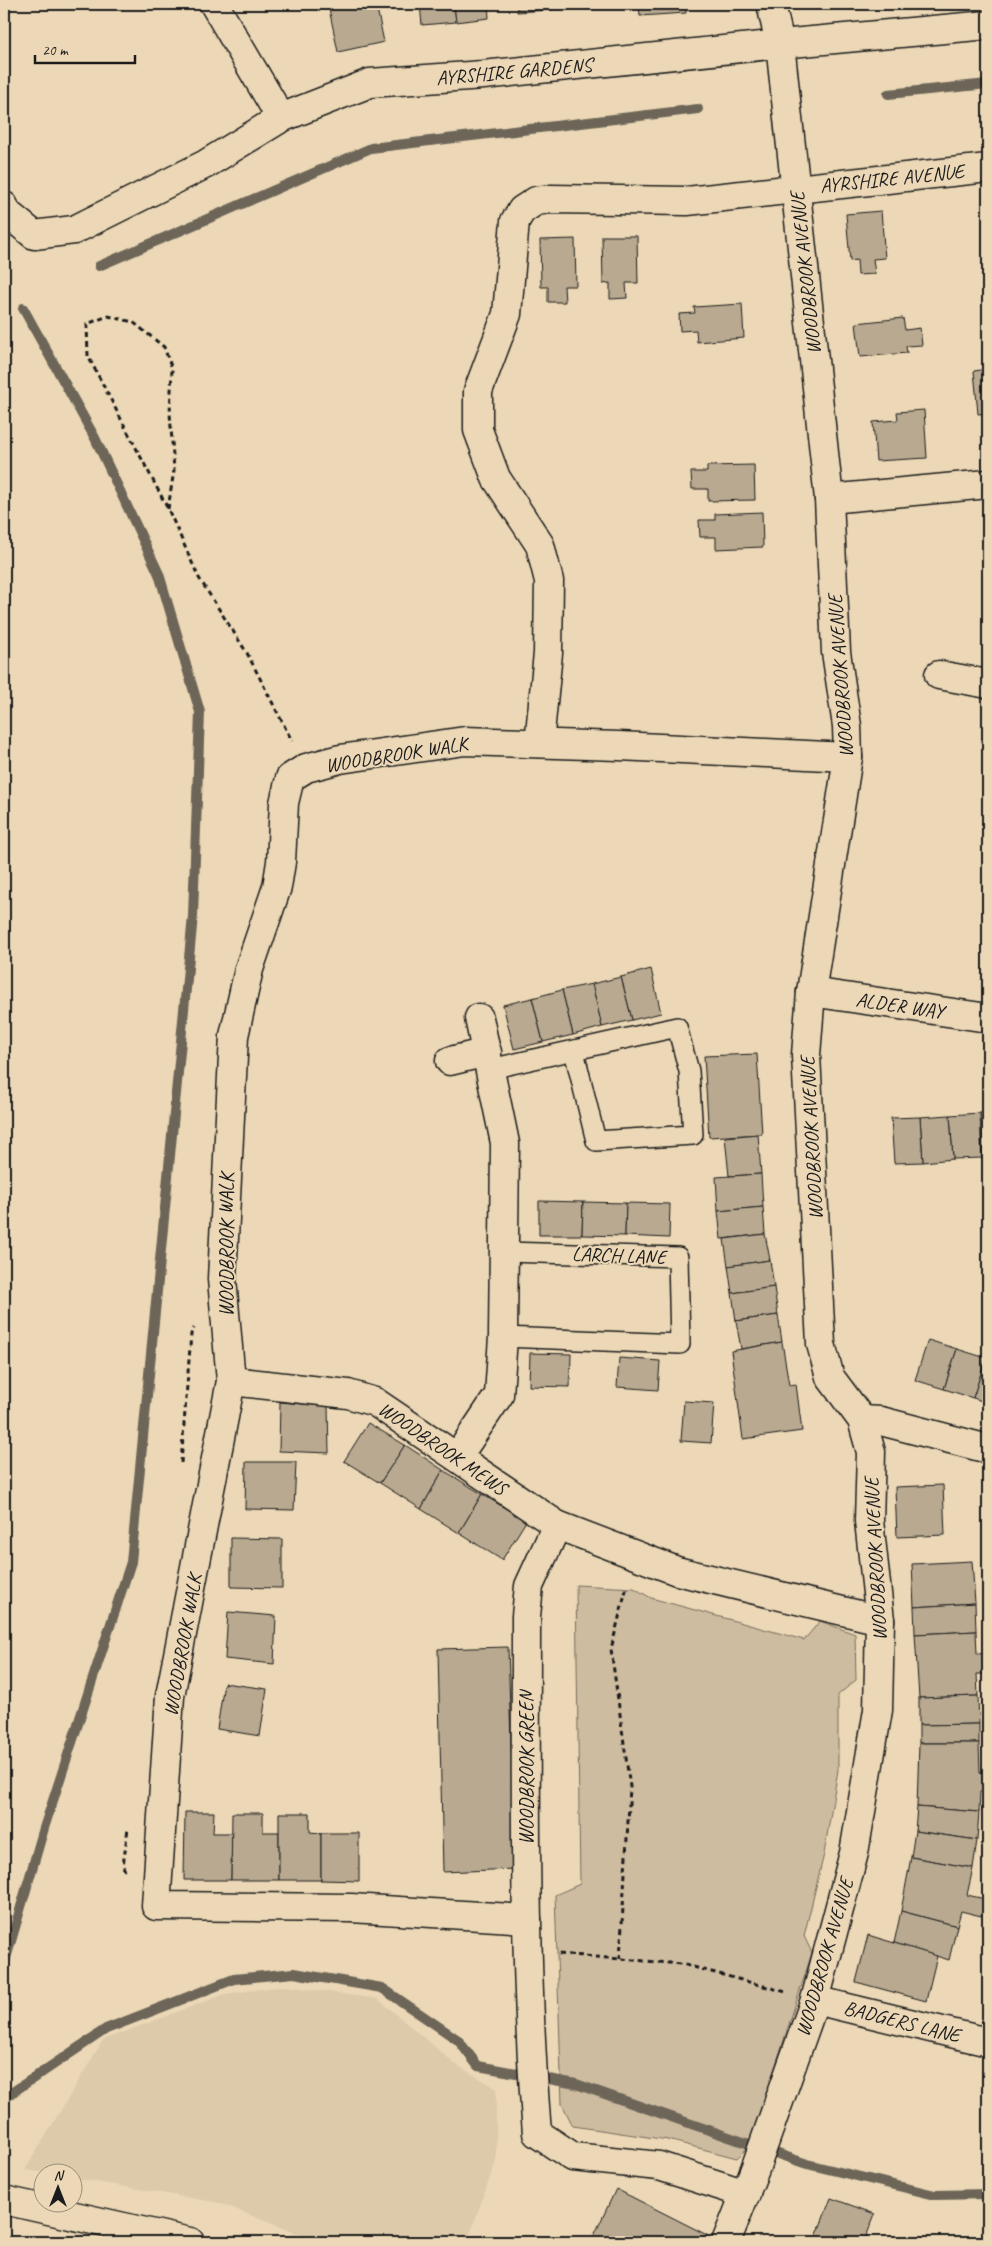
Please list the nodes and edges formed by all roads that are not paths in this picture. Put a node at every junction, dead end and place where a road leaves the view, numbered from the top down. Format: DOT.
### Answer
graph roads {
  1 [pos="214,4"];
  2 [pos="771,4"];
  3 [pos="988,25"];
  4 [pos="780,44"];
  5 [pos="280,118"];
  6 [pos="988,168"];
  7 [pos="796,188"];
  8 [pos="4,206"];
  9 [pos="988,484"];
  10 [pos="829,498"];
  11 [pos="939,675"];
  12 [pos="988,684"];
  13 [pos="540,743"];
  14 [pos="848,757"];
  15 [pos="811,992"];
  16 [pos="480,1018"];
  17 [pos="988,1018"];
  18 [pos="574,1051"];
  19 [pos="450,1061"];
  20 [pos="488,1061"];
  21 [pos="505,1252"];
  22 [pos="503,1337"];
  23 [pos="231,1381"];
  24 [pos="862,1420"];
  25 [pos="988,1449"];
  26 [pos="458,1456"];
  27 [pos="557,1525"];
  28 [pos="880,1620"];
  29 [pos="527,1919"];
  30 [pos="815,2000"];
  31 [pos="988,2042"];
  32 [pos="746,2194"];
  33 [pos="4,2200"];
  34 [pos="190,2242"];
  35 [pos="726,2242"];
  1 -- 5 [label="street"];
  2 -- 4 [label="street, WOODBROOK AVENUE"];
  3 -- 4 [label="street, AYRSHIRE GARDENS"];
  4 -- 5 [label="street, AYRSHIRE GARDENS"];
  4 -- 7 [label="street, WOODBROOK AVENUE"];
  5 -- 8 [label="street, AYRSHIRE GARDENS"];
  6 -- 7 [label="street, AYRSHIRE AVENUE"];
  7 -- 10 [label="street, WOODBROOK AVENUE"];
  7 -- 13 [label="street, AYRSHIRE AVENUE"];
  9 -- 10 [label="street"];
  10 -- 14 [label="street, WOODBROOK AVENUE"];
  11 -- 12 [label="street"];
  13 -- 14 [label="street, WOODBROOK WALK"];
  13 -- 23 [label="street, WOODBROOK WALK"];
  14 -- 15 [label="street, WOODBROOK AVENUE"];
  15 -- 17 [label="street, ALDER WAY"];
  15 -- 24 [label="street, WOODBROOK AVENUE"];
  16 -- 20 [label="street"];
  18 -- 18 [label="lane"];
  18 -- 20 [label="lane"];
  19 -- 20 [label="street"];
  20 -- 21 [label="street"];
  21 -- 22 [label="street"];
  21 -- 22 [label="lane, LARCH LANE"];
  22 -- 26 [label="street"];
  23 -- 26 [label="street, WOODBROOK MEWS"];
  23 -- 29 [label="street, WOODBROOK WALK"];
  24 -- 25 [label="street"];
  24 -- 28 [label="street, WOODBROOK AVENUE"];
  26 -- 27 [label="street, WOODBROOK MEWS"];
  27 -- 28 [label="street"];
  27 -- 29 [label="street, WOODBROOK GREEN"];
  28 -- 30 [label="street, WOODBROOK AVENUE"];
  29 -- 32 [label="street, WOODBROOK GREEN"];
  30 -- 31 [label="street, BADGERS LANE"];
  30 -- 32 [label="street, WOODBROOK AVENUE"];
  32 -- 35 [label="street, WOODBROOK AVENUE"];
  33 -- 34 [label="street"];
}
